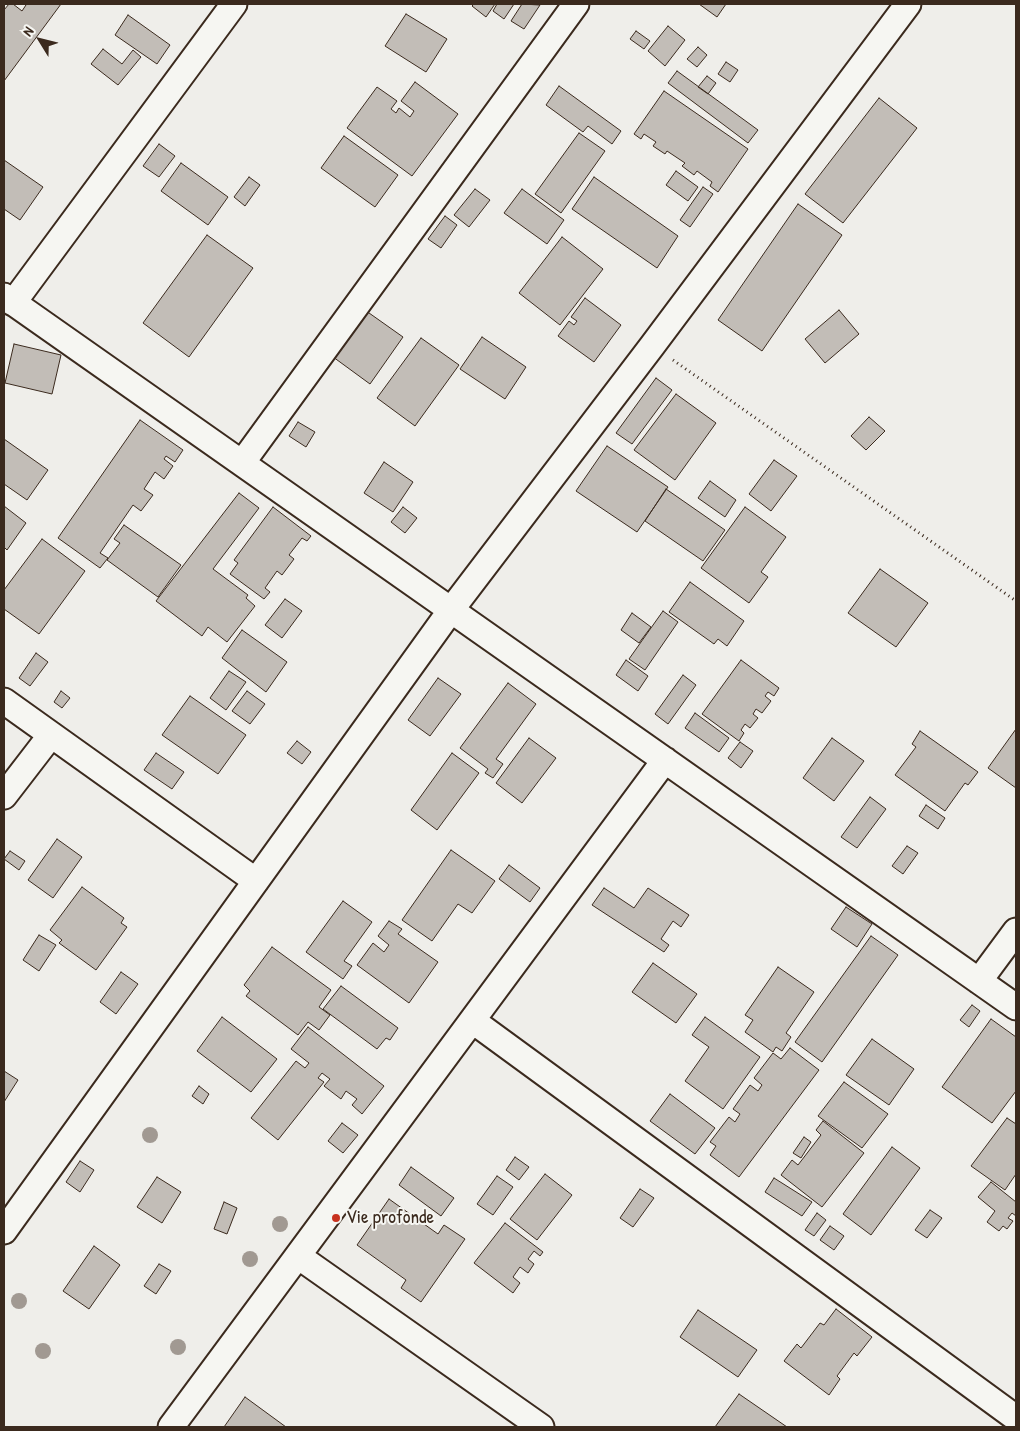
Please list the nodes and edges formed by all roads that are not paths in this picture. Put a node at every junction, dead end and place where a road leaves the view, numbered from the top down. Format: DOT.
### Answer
graph roads {
  1 [pos="234,4"];
  2 [pos="576,4"];
  3 [pos="908,4"];
  4 [pos="9,300"];
  5 [pos="242,463"];
  6 [pos="451,610"];
  7 [pos="4,701"];
  8 [pos="51,735"];
  9 [pos="665,760"];
  10 [pos="4,796"];
  11 [pos="256,881"];
  12 [pos="1016,931"];
  13 [pos="979,981"];
  14 [pos="1016,1007"];
  15 [pos="472,1021"];
  16 [pos="4,1231"];
  17 [pos="298,1256"];
  18 [pos="1004,1418"];
  19 [pos="171,1427"];
  20 [pos="540,1427"];
  1 -- 4 [label="street"];
  2 -- 5 [label="street"];
  3 -- 6 [label="street"];
  4 -- 5 [label="street"];
  5 -- 6 [label="street"];
  6 -- 9 [label="street"];
  6 -- 11 [label="street"];
  7 -- 8 [label="street"];
  8 -- 10 [label="street"];
  8 -- 11 [label="street"];
  9 -- 13 [label="street"];
  9 -- 15 [label="street"];
  11 -- 16 [label="street"];
  12 -- 13 [label="street"];
  13 -- 14 [label="street"];
  15 -- 17 [label="street"];
  15 -- 18 [label="street"];
  17 -- 19 [label="street"];
  17 -- 20 [label="street"];
}
